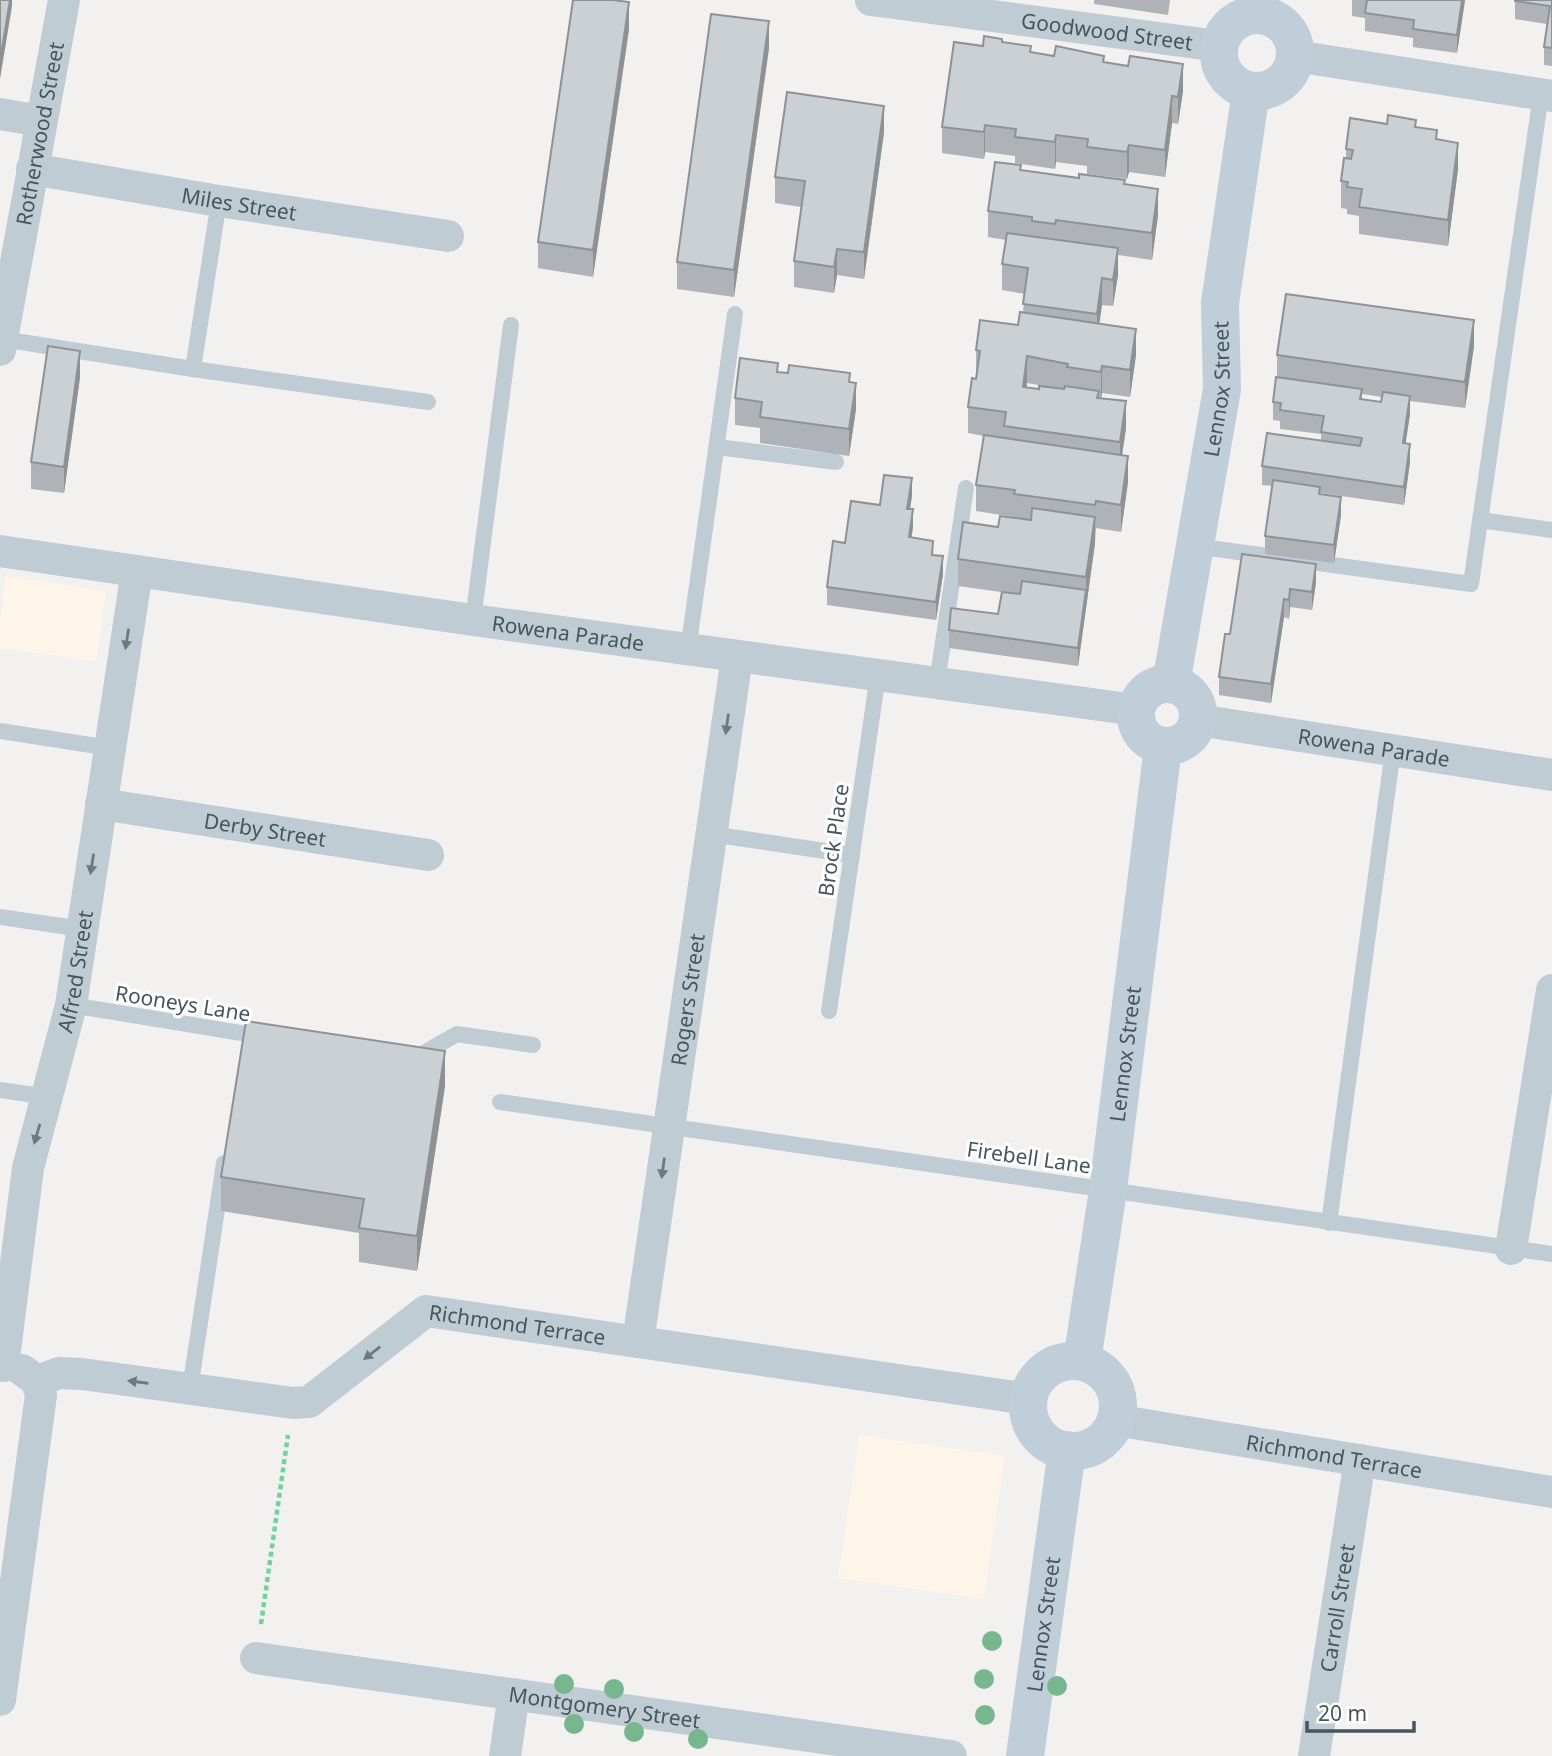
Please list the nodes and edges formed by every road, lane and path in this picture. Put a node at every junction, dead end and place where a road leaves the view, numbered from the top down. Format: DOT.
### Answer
graph roads {
  1 [pos="64,0"];
  2 [pos="870,0"];
  3 [pos="964,7"];
  4 [pos="1267,8"];
  5 [pos="1219,46"];
  6 [pos="1295,56"];
  7 [pos="1251,91"];
  8 [pos="1546,95"];
  9 [pos="0,114"];
  10 [pos="41,121"];
  11 [pos="32,169"];
  12 [pos="219,201"];
  13 [pos="448,236"];
  14 [pos="736,314"];
  15 [pos="511,325"];
  16 [pos="1,344"];
  17 [pos="193,369"];
  18 [pos="428,402"];
  19 [pos="717,447"];
  20 [pos="836,463"];
  21 [pos="966,488"];
  22 [pos="1480,520"];
  23 [pos="1552,530"];
  24 [pos="1195,546"];
  25 [pos="0,551"];
  26 [pos="137,572"];
  27 [pos="473,620"];
  28 [pos="688,650"];
  29 [pos="737,657"];
  30 [pos="878,674"];
  31 [pos="937,683"];
  32 [pos="1171,684"];
  33 [pos="1136,710"];
  34 [pos="1198,720"];
  35 [pos="0,731"];
  36 [pos="1163,747"];
  37 [pos="110,748"];
  38 [pos="1393,750"];
  39 [pos="1552,775"];
  40 [pos="101,804"];
  41 [pos="711,834"];
  42 [pos="428,855"];
  43 [pos="852,855"];
  44 [pos="0,917"];
  45 [pos="82,929"];
  46 [pos="1552,990"];
  47 [pos="71,1005"];
  48 [pos="829,1011"];
  49 [pos="283,1040"];
  50 [pos="533,1045"];
  51 [pos="399,1057"];
  52 [pos="0,1090"];
  53 [pos="48,1097"];
  54 [pos="500,1102"];
  55 [pos="669,1127"];
  56 [pos="228,1143"];
  57 [pos="1108,1190"];
  58 [pos="1329,1223"];
  59 [pos="1511,1249"];
  60 [pos="1552,1254"];
  61 [pos="638,1342"];
  62 [pos="1082,1361"];
  63 [pos="1,1366"];
  64 [pos="39,1388"];
  65 [pos="190,1389"];
  66 [pos="1028,1399"];
  67 [pos="293,1403"];
  68 [pos="1115,1420"];
  69 [pos="1067,1450"];
  70 [pos="1360,1460"];
  71 [pos="1552,1492"];
  72 [pos="256,1658"];
  73 [pos="514,1694"];
  74 [pos="0,1700"];
  75 [pos="747,1742"];
  76 [pos="505,1756"];
  77 [pos="951,1756"];
  78 [pos="1025,1756"];
  79 [pos="1314,1756"];
  1 -- 10 [label="street, Rotherwood Street"];
  2 -- 3 [label="street, Goodwood Street"];
  3 -- 5 [label="street, Goodwood Street"];
  4 -- 5 [label="street"];
  4 -- 6 [label="street"];
  5 -- 7 [label="street"];
  6 -- 7 [label="street"];
  6 -- 8 [label="street"];
  7 -- 24 [label="street, Lennox Street"];
  8 -- 22 [label="lane"];
  9 -- 10 [label="street"];
  10 -- 11 [label="street, Rotherwood Street"];
  11 -- 12 [label="street, Miles Street"];
  11 -- 16 [label="street, Rotherwood Street"];
  12 -- 13 [label="street, Miles Street"];
  12 -- 17 [label="lane"];
  14 -- 19 [label="lane"];
  15 -- 27 [label="lane"];
  16 -- 17 [label="lane"];
  17 -- 18 [label="lane"];
  19 -- 20 [label="lane"];
  19 -- 28 [label="lane"];
  21 -- 31 [label="lane"];
  22 -- 23 [label="lane"];
  22 -- 24 [label="lane"];
  24 -- 32 [label="street, Lennox Street"];
  25 -- 26 [label="street, Rowena Parade"];
  26 -- 27 [label="street, Rowena Parade"];
  26 -- 37 [label="street, Alfred Street, one-way"];
  27 -- 28 [label="street, Rowena Parade"];
  28 -- 29 [label="street, Rowena Parade"];
  29 -- 30 [label="street, Rowena Parade"];
  29 -- 41 [label="street, Rogers Street, one-way"];
  30 -- 31 [label="street, Rowena Parade"];
  30 -- 43 [label="lane, Brock Place"];
  31 -- 33 [label="street, Rowena Parade"];
  32 -- 33 [label="street"];
  32 -- 34 [label="street"];
  33 -- 36 [label="street"];
  34 -- 36 [label="street"];
  34 -- 38 [label="street, Rowena Parade"];
  35 -- 37 [label="lane"];
  36 -- 57 [label="street, Lennox Street"];
  37 -- 40 [label="street, Alfred Street"];
  38 -- 39 [label="street, Rowena Parade"];
  38 -- 58 [label="lane"];
  40 -- 42 [label="street, Derby Street"];
  40 -- 45 [label="street, Alfred Street, one-way"];
  41 -- 43 [label="lane"];
  41 -- 55 [label="street, Rogers Street"];
  43 -- 48 [label="lane, Brock Place"];
  44 -- 45 [label="lane"];
  45 -- 47 [label="street, Alfred Street"];
  46 -- 59 [label="street"];
  47 -- 49 [label="lane, Rooneys Lane"];
  47 -- 53 [label="street, Alfred Street"];
  50 -- 51 [label="lane"];
  52 -- 53 [label="lane"];
  53 -- 63 [label="street, Alfred Street, one-way"];
  54 -- 55 [label="lane, Firebell Lane"];
  55 -- 57 [label="lane, Firebell Lane"];
  55 -- 61 [label="street, Rogers Street, one-way"];
  56 -- 65 [label="lane"];
  57 -- 58 [label="lane, Firebell Lane"];
  57 -- 62 [label="street, Lennox Street"];
  58 -- 59 [label="lane, Firebell Lane"];
  59 -- 60 [label="lane, Firebell Lane"];
  61 -- 66 [label="street, Richmond Terrace"];
  61 -- 67 [label="street, Richmond Terrace, one-way"];
  62 -- 66 [label="street"];
  62 -- 68 [label="street"];
  63 -- 64 [label="street"];
  65 -- 64 [label="street, Richmond Terrace, one-way"];
  64 -- 74 [label="street"];
  65 -- 67 [label="street, Richmond Terrace"];
  66 -- 69 [label="street"];
  67 -- 72 [label="path"];
  68 -- 69 [label="street"];
  68 -- 70 [label="street, Richmond Terrace"];
  69 -- 78 [label="street, Lennox Street"];
  70 -- 71 [label="street, Richmond Terrace"];
  70 -- 79 [label="street, Carroll Street"];
  72 -- 73 [label="street, Montgomery Street"];
  73 -- 75 [label="street, Montgomery Street"];
  73 -- 76 [label="street"];
  75 -- 77 [label="street, Montgomery Street"];
}
